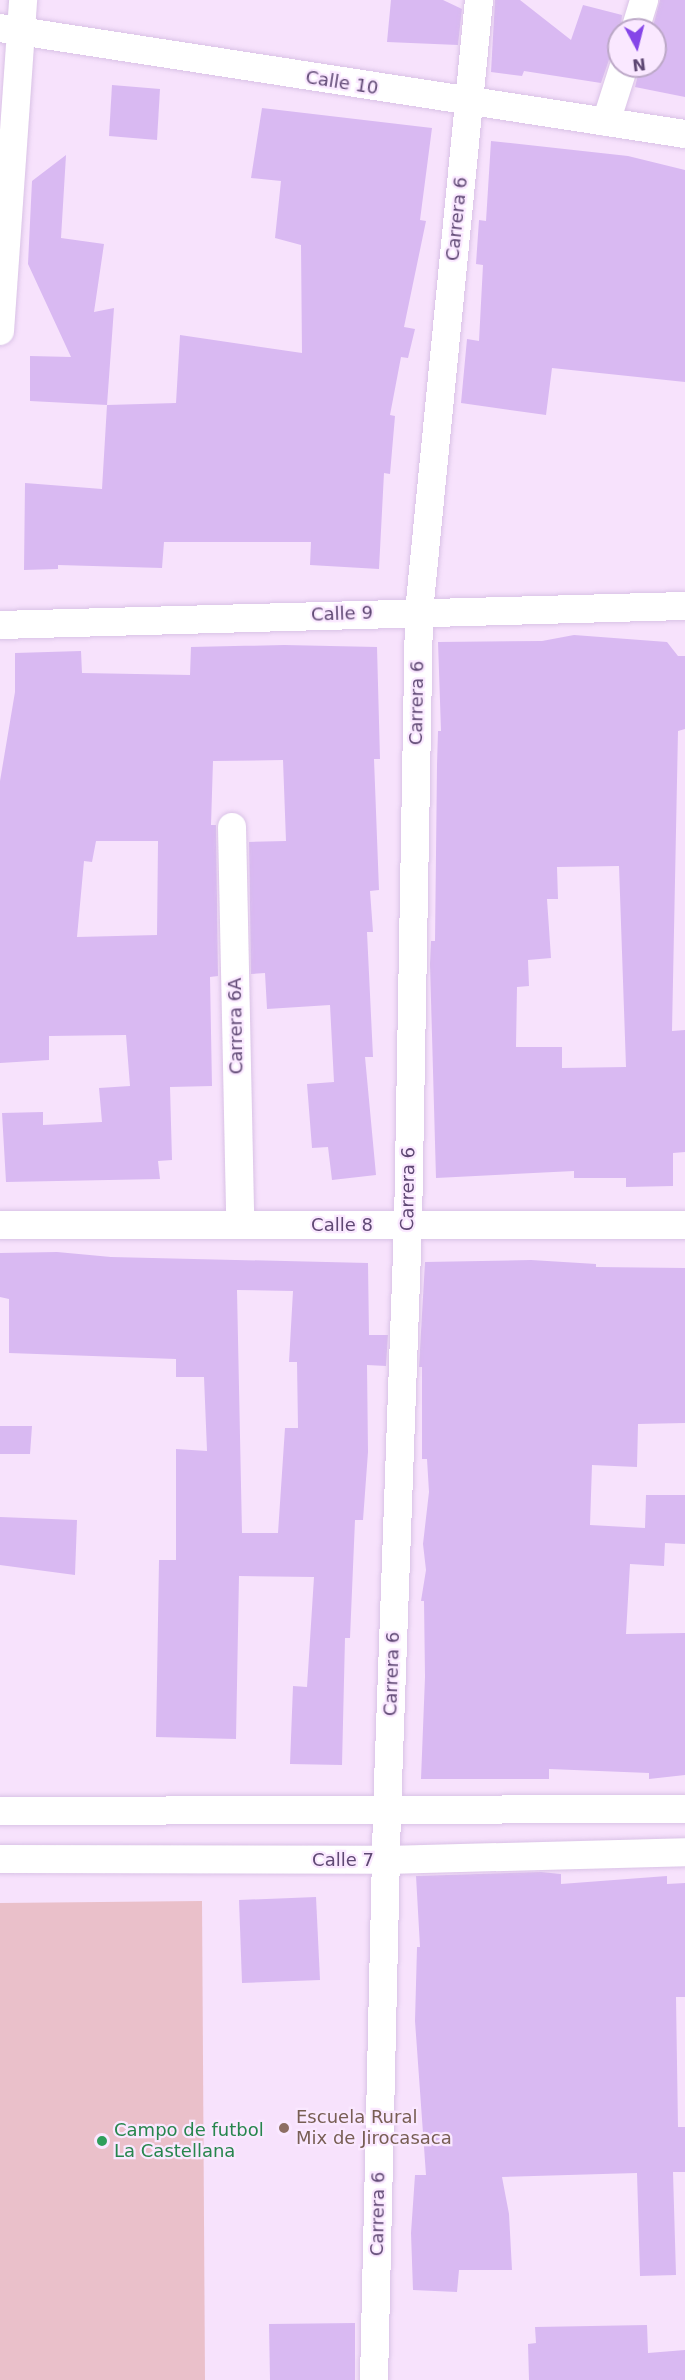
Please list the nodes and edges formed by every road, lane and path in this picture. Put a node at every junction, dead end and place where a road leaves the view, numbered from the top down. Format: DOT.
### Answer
graph roads {
  1 [pos="23,0"];
  2 [pos="479,0"];
  3 [pos="644,0"];
  4 [pos="639,18"];
  5 [pos="10,30"];
  6 [pos="620,78"];
  7 [pos="469,103"];
  8 [pos="606,122"];
  9 [pos="685,134"];
  10 [pos="0,331"];
  11 [pos="685,606"];
  12 [pos="419,612"];
  13 [pos="0,625"];
  14 [pos="232,827"];
  15 [pos="0,1225"];
  16 [pos="240,1225"];
  17 [pos="408,1225"];
  18 [pos="685,1225"];
  19 [pos="685,1809"];
  20 [pos="0,1811"];
  21 [pos="387,1811"];
  22 [pos="685,1852"];
  23 [pos="0,1859"];
  24 [pos="387,1860"];
  25 [pos="374,2380"];
  1 -- 5 [label="street"];
  2 -- 7 [label="street, Carrera 6"];
  3 -- 4 [label="street"];
  5 -- 7 [label="street, Calle 10"];
  5 -- 10 [label="street"];
  6 -- 8 [label="street"];
  7 -- 8 [label="street, Calle 10"];
  7 -- 12 [label="street, Carrera 6"];
  8 -- 9 [label="street, Calle 10"];
  11 -- 12 [label="street, Calle 9"];
  12 -- 13 [label="street, Calle 9"];
  12 -- 17 [label="street, Carrera 6"];
  14 -- 16 [label="street, Carrera 6A"];
  15 -- 16 [label="street, Calle 8"];
  16 -- 17 [label="street, Calle 8"];
  17 -- 18 [label="street, Calle 8"];
  17 -- 21 [label="street, Carrera 6"];
  19 -- 21 [label="street"];
  20 -- 21 [label="street"];
  21 -- 24 [label="street, Carrera 6"];
  22 -- 24 [label="street, Calle 7"];
  23 -- 24 [label="street, Calle 7"];
  24 -- 25 [label="street, Carrera 6"];
}
